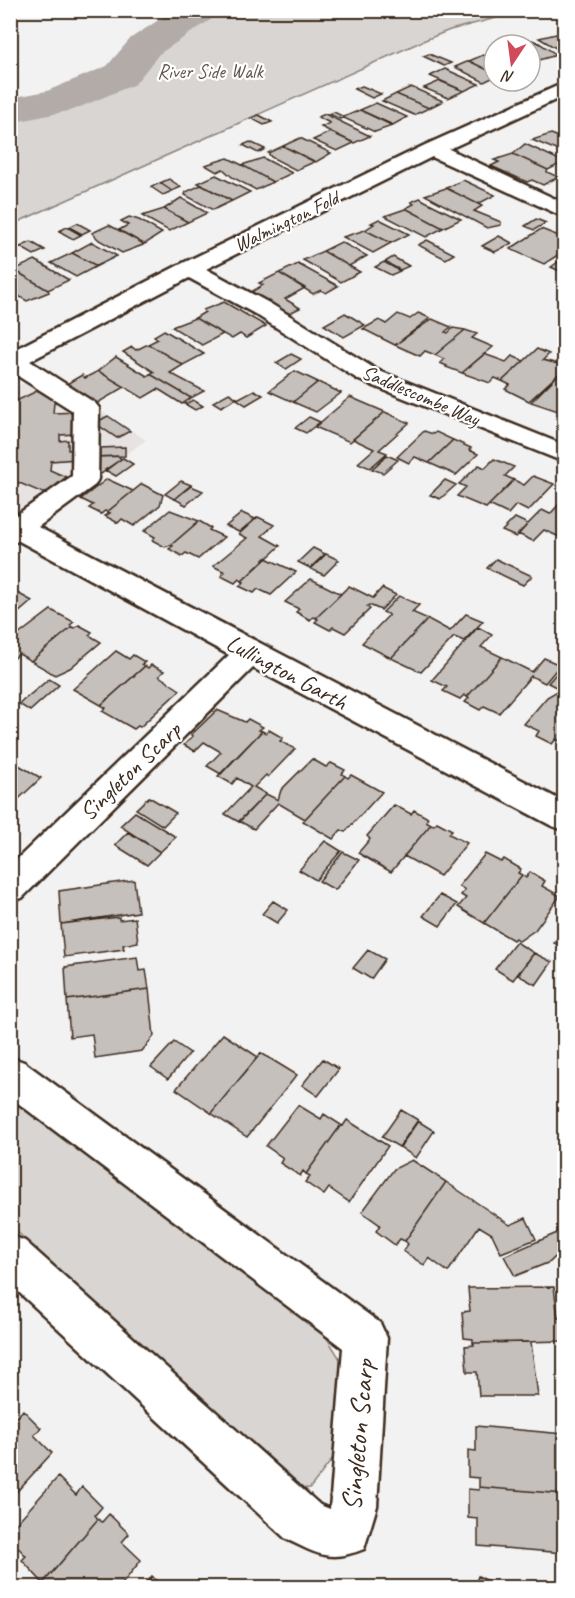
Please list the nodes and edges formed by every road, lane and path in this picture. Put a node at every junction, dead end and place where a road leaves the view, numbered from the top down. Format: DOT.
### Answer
graph roads {
  1 [pos="564,89"];
  2 [pos="432,149"];
  3 [pos="564,211"];
  4 [pos="189,269"];
  5 [pos="11,362"];
  6 [pos="564,454"];
  7 [pos="13,529"];
  8 [pos="250,653"];
  9 [pos="564,817"];
  10 [pos="10,888"];
  11 [pos="10,1074"];
  12 [pos="10,1255"];
  1 -- 2 [label="street, Walmington Fold"];
  2 -- 3 [label="street"];
  2 -- 4 [label="street, Walmington Fold"];
  4 -- 5 [label="street, Walmington Fold"];
  4 -- 6 [label="street, Saddlescombe Way"];
  5 -- 7 [label="street"];
  7 -- 8 [label="street, Lullington Garth"];
  8 -- 9 [label="street, Lullington Garth"];
  8 -- 10 [label="street, Singleton Scarp"];
  11 -- 12 [label="street, Singleton Scarp"];
}
